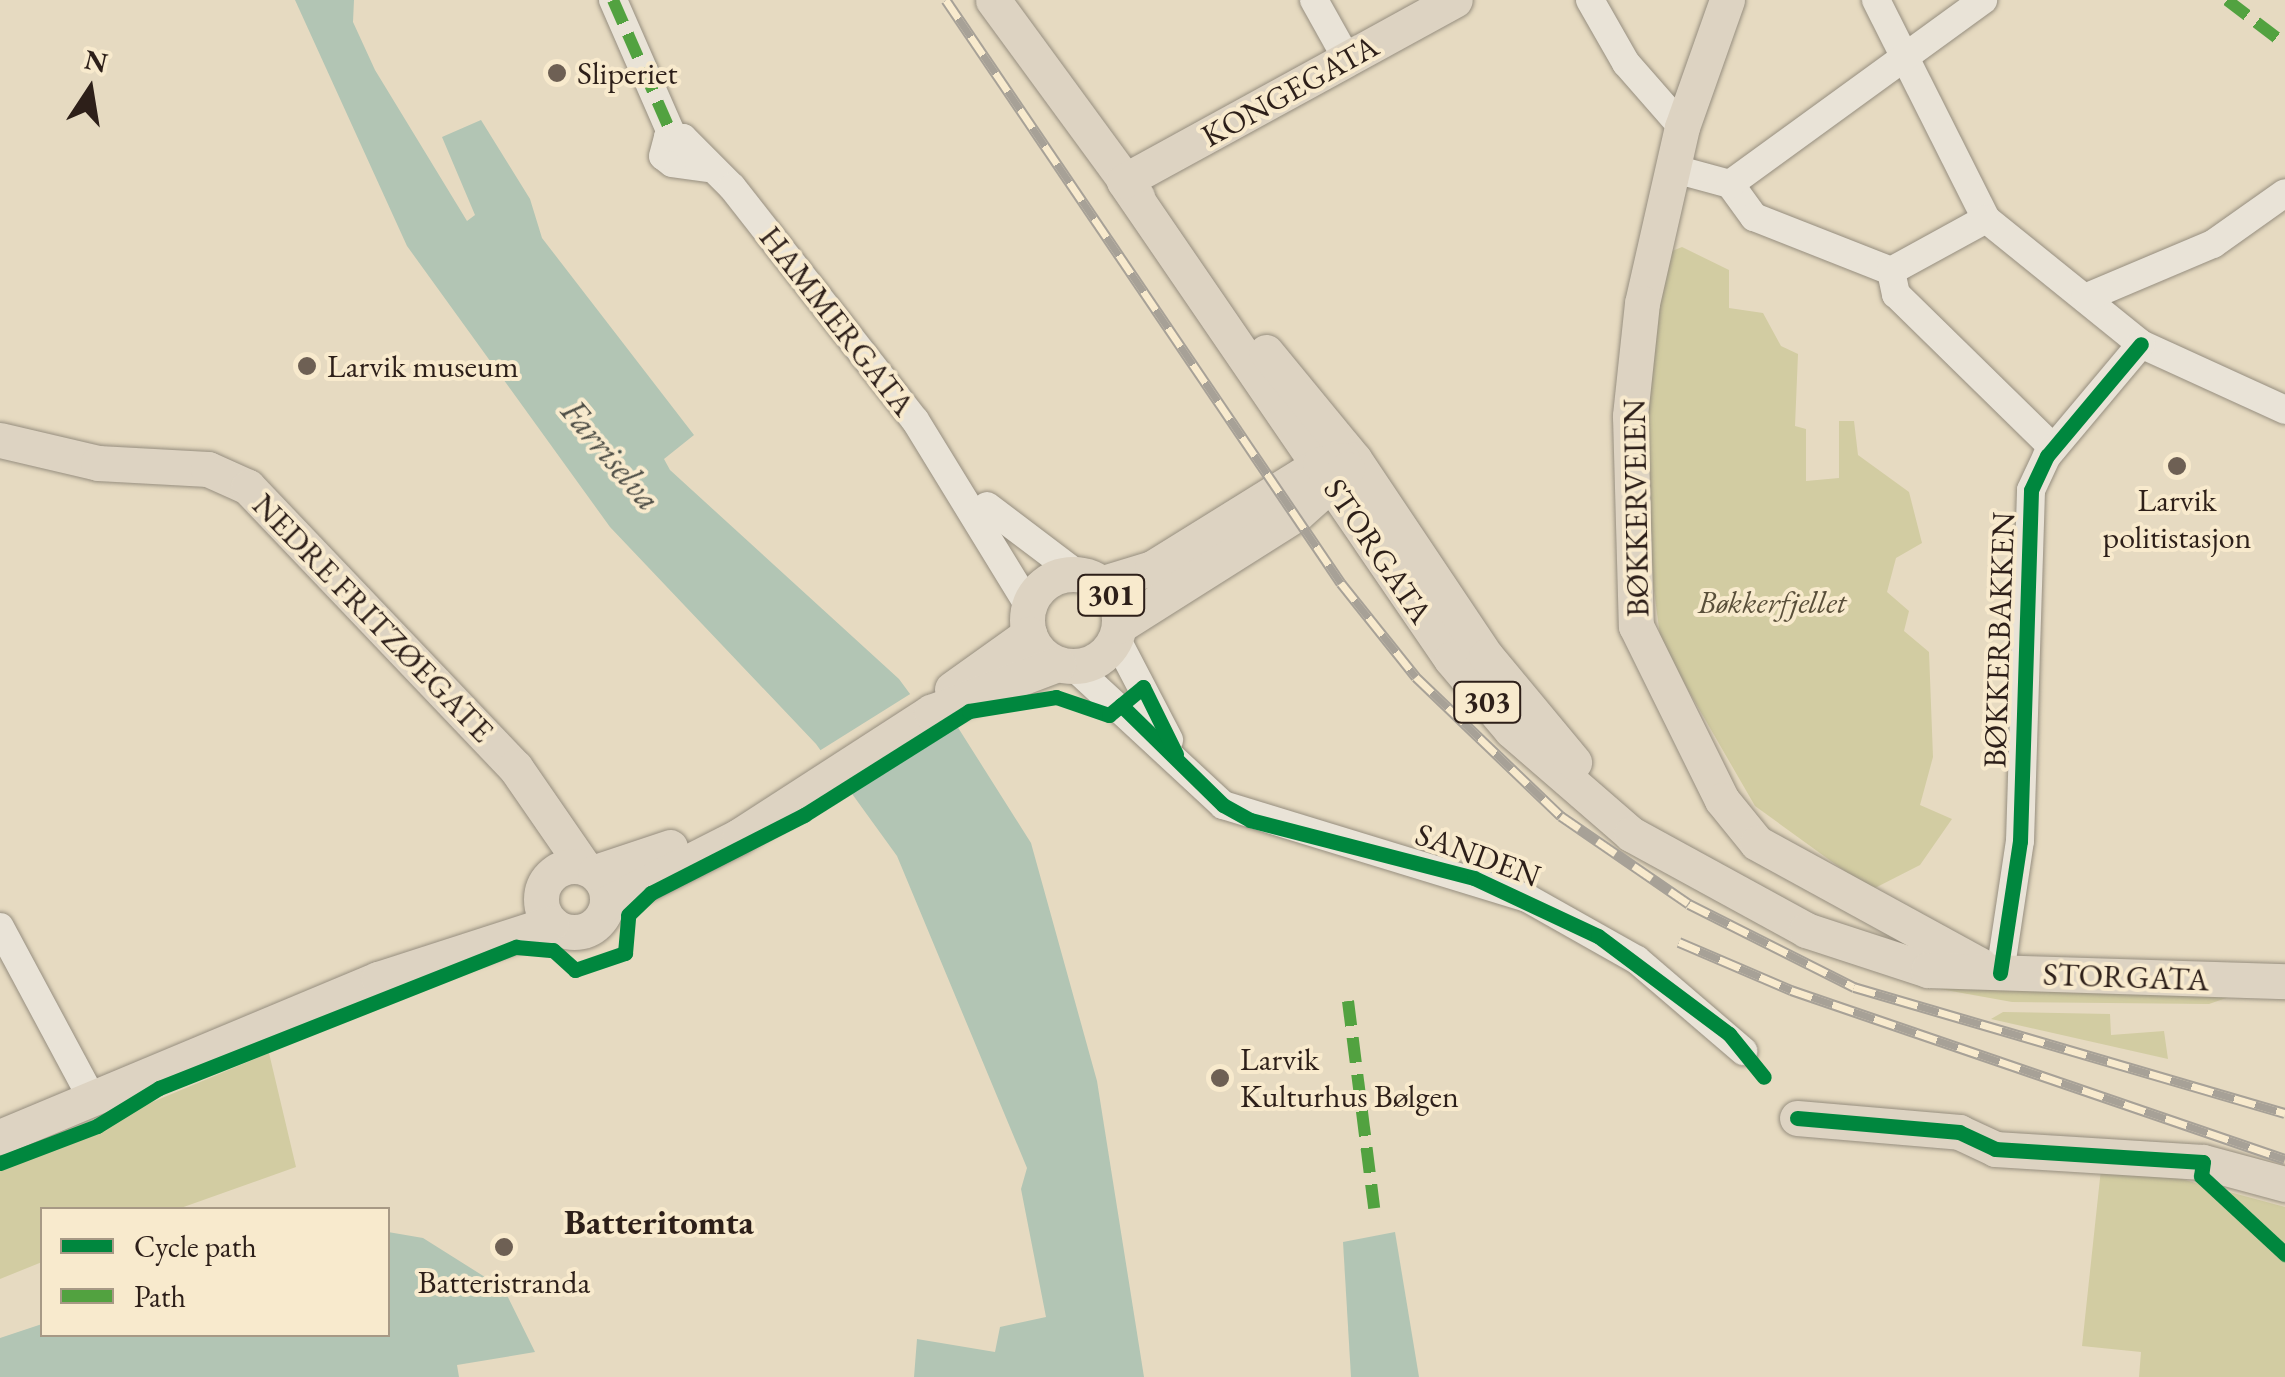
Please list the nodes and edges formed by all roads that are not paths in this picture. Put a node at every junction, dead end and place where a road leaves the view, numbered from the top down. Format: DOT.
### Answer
graph roads {
  1 [pos="613,0"];
  2 [pos="994,0"];
  3 [pos="1314,0"];
  4 [pos="1455,0"];
  5 [pos="1590,0"];
  6 [pos="1727,0"];
  7 [pos="1876,0"];
  8 [pos="1983,0"];
  9 [pos="1905,56"];
  10 [pos="1347,59"];
  11 [pos="1682,127"];
  12 [pos="1671,168"];
  13 [pos="1124,181"];
  14 [pos="1730,184"];
  15 [pos="2285,194"];
  16 [pos="1986,219"];
  17 [pos="1891,271"];
  18 [pos="2085,298"];
  19 [pos="2140,344"];
  20 [pos="2285,410"];
  21 [pos="0,440"];
  22 [pos="2053,448"];
  23 [pos="1336,470"];
  24 [pos="960,481"];
  25 [pos="1088,579"];
  26 [pos="1029,620"];
  27 [pos="1117,632"];
  28 [pos="1066,665"];
  29 [pos="931,712"];
  30 [pos="1176,754"];
  31 [pos="542,809"];
  32 [pos="596,881"];
  33 [pos="546,898"];
  34 [pos="1890,920"];
  35 [pos="0,927"];
  36 [pos="1898,963"];
  37 [pos="1998,973"];
  38 [pos="2285,981"];
  39 [pos="1744,1052"];
  40 [pos="91,1097"];
  41 [pos="1797,1118"];
  42 [pos="0,1137"];
  43 [pos="2285,1184"];
  1 -- 24 [label="street, HAMMERGATA"];
  2 -- 13 [label="main road, STORGATA / 303"];
  3 -- 10 [label="street"];
  4 -- 10 [label="main road, KONGEGATA"];
  5 -- 11 [label="street"];
  6 -- 11 [label="main road, BØKKERVEIEN"];
  7 -- 9 [label="street"];
  8 -- 9 [label="street"];
  9 -- 14 [label="street"];
  9 -- 16 [label="street"];
  10 -- 13 [label="main road, KONGEGATA"];
  11 -- 12 [label="main road, BØKKERVEIEN"];
  12 -- 14 [label="street"];
  12 -- 34 [label="main road, BØKKERVEIEN"];
  13 -- 23 [label="main road, STORGATA / 303"];
  14 -- 17 [label="street"];
  15 -- 18 [label="street"];
  16 -- 17 [label="street"];
  16 -- 18 [label="street"];
  17 -- 22 [label="street"];
  18 -- 19 [label="street"];
  19 -- 20 [label="street"];
  19 -- 22 [label="street, BØKKERBAKKEN"];
  21 -- 31 [label="main road, NEDRE FRITZØEGATE"];
  22 -- 37 [label="street, BØKKERBAKKEN"];
  23 -- 25 [label="main road, 301"];
  23 -- 27 [label="main road, 301"];
  23 -- 36 [label="main road, STORGATA / 303"];
  24 -- 25 [label="street, HAMMERGATA"];
  24 -- 26 [label="street, HAMMERGATA"];
  25 -- 26 [label="main road, 301"];
  25 -- 27 [label="main road, 301"];
  26 -- 28 [label="main road, 301"];
  26 -- 29 [label="main road, 301"];
  27 -- 28 [label="main road, 301"];
  27 -- 30 [label="street, SANDEN"];
  28 -- 29 [label="main road, 301"];
  28 -- 30 [label="street, SANDEN"];
  29 -- 32 [label="main road, 301"];
  30 -- 39 [label="street, SANDEN"];
  31 -- 32 [label="main road, NEDRE FRITZØEGATE"];
  31 -- 33 [label="main road"];
  32 -- 33 [label="main road, 301"];
  32 -- 33 [label="main road, 301"];
  33 -- 40 [label="main road, 301"];
  34 -- 36 [label="main road"];
  34 -- 37 [label="main road, BØKKERVEIEN"];
  35 -- 40 [label="street"];
  36 -- 37 [label="main road, STORGATA / 303"];
  37 -- 38 [label="main road, STORGATA / 303"];
  40 -- 42 [label="main road, 301"];
  41 -- 43 [label="main road"];
}
